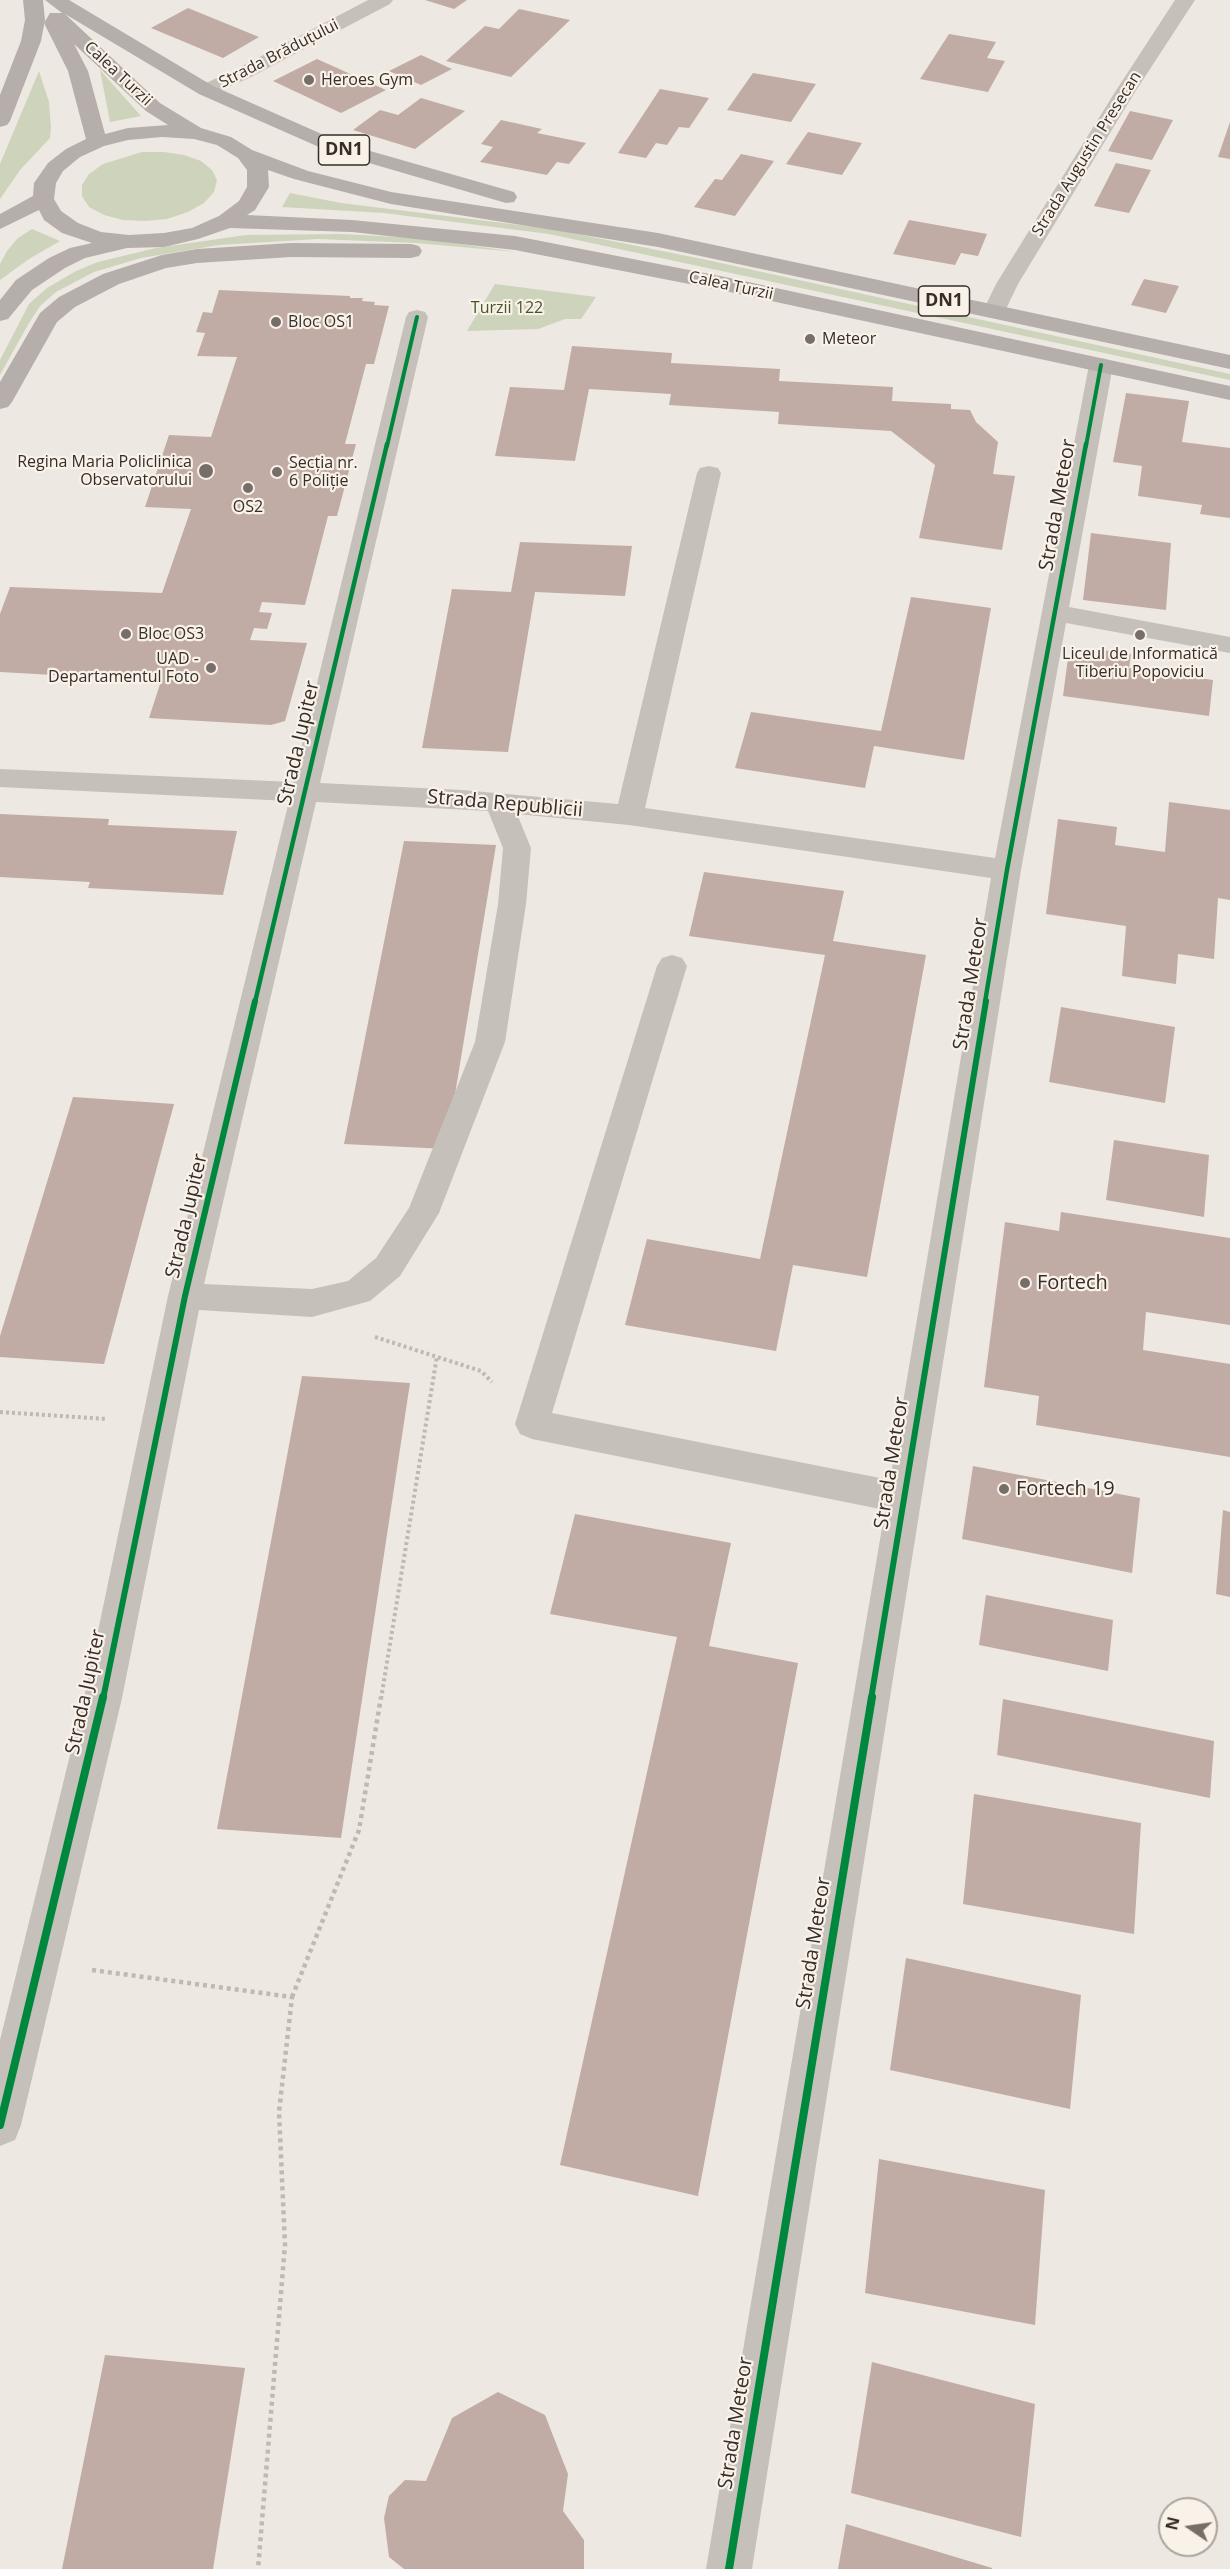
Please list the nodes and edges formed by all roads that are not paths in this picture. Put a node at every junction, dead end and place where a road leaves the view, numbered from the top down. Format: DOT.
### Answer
graph roads {
  1 [pos="383,0"];
  2 [pos="1185,0"];
  3 [pos="44,2"];
  4 [pos="206,90"];
  5 [pos="0,121"];
  6 [pos="195,133"];
  7 [pos="97,142"];
  8 [pos="245,154"];
  9 [pos="43,199"];
  10 [pos="227,221"];
  11 [pos="0,223"];
  12 [pos="658,240"];
  13 [pos="129,242"];
  14 [pos="725,284"];
  15 [pos="994,311"];
  16 [pos="0,314"];
  17 [pos="417,317"];
  18 [pos="1230,362"];
  19 [pos="1101,365"];
  20 [pos="1230,393"];
  21 [pos="0,402"];
  22 [pos="709,473"];
  23 [pos="1055,614"];
  24 [pos="1230,645"];
  25 [pos="0,778"];
  26 [pos="304,792"];
  27 [pos="499,803"];
  28 [pos="629,815"];
  29 [pos="1007,870"];
  30 [pos="672,966"];
  31 [pos="185,1296"];
  32 [pos="903,1498"];
  33 [pos="0,2125"];
  34 [pos="729,2569"];
  1 -- 4 [label="street, Strada Brăduțului"];
  2 -- 15 [label="street, Strada Augustin Presecan"];
  3 -- 4 [label="main road, DN1"];
  3 -- 5 [label="main road"];
  3 -- 6 [label="main road, Calea Turzii / DN1"];
  3 -- 7 [label="main road, Calea Turzii"];
  4 -- 12 [label="main road, DN1"];
  6 -- 7 [label="main road, DN1"];
  6 -- 8 [label="main road, DN1"];
  7 -- 9 [label="main road, DN1"];
  8 -- 10 [label="main road, DN1"];
  8 -- 12 [label="main road, Calea Turzii / DN1"];
  9 -- 11 [label="main road"];
  9 -- 13 [label="main road, DN1"];
  10 -- 13 [label="main road, DN1"];
  10 -- 14 [label="main road, Calea Turzii / DN1"];
  12 -- 15 [label="main road, Calea Turzii / DN1"];
  13 -- 16 [label="main road"];
  14 -- 19 [label="main road, Calea Turzii / DN1"];
  14 -- 21 [label="main road"];
  15 -- 18 [label="main road, Calea Turzii / DN1"];
  17 -- 26 [label="street, Strada Jupiter"];
  19 -- 20 [label="main road, Calea Turzii / DN1"];
  19 -- 23 [label="street, Strada Meteor"];
  22 -- 28 [label="street"];
  23 -- 24 [label="street"];
  23 -- 29 [label="street, Strada Meteor"];
  25 -- 26 [label="street, Strada Republicii"];
  26 -- 27 [label="street, Strada Republicii"];
  26 -- 31 [label="street, Strada Jupiter"];
  27 -- 28 [label="street, Strada Republicii"];
  27 -- 31 [label="street"];
  28 -- 29 [label="street, Strada Republicii"];
  29 -- 32 [label="street, Strada Meteor"];
  30 -- 32 [label="street"];
  31 -- 33 [label="street, Strada Jupiter"];
  32 -- 34 [label="street, Strada Meteor"];
}
